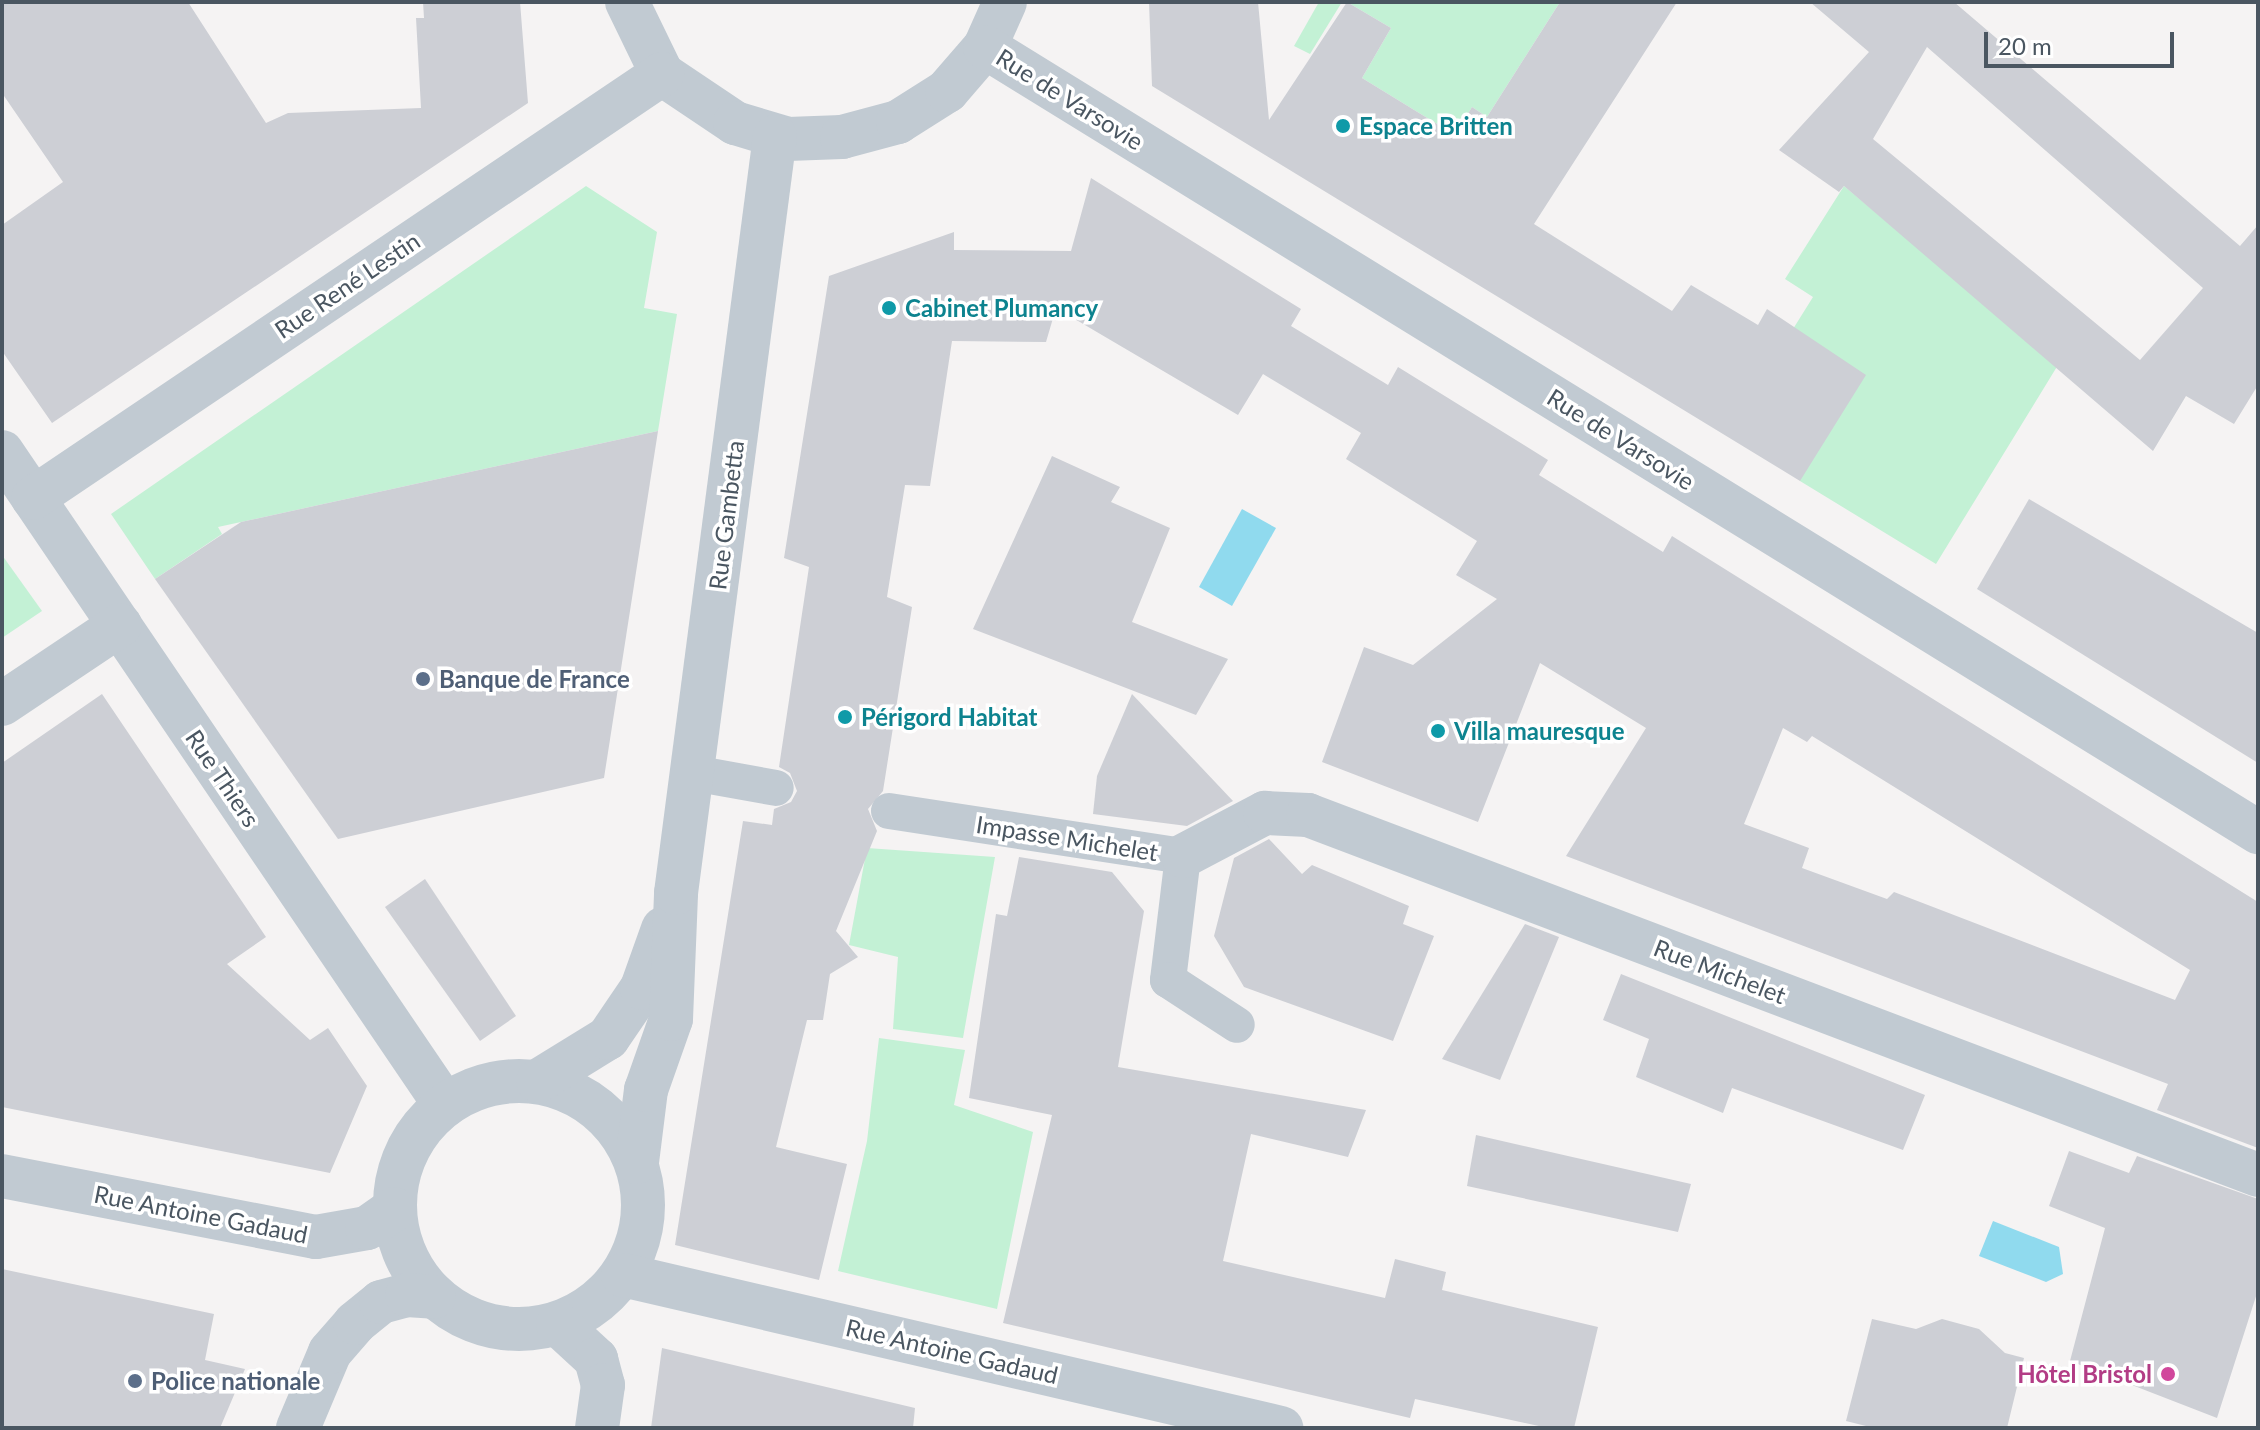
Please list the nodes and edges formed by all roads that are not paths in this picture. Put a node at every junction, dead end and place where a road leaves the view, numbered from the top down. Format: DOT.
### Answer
graph roads {
  1 [pos="627,2"];
  2 [pos="1005,2"];
  3 [pos="985,47"];
  4 [pos="662,74"];
  5 [pos="775,136"];
  6 [pos="2,452"];
  7 [pos="33,498"];
  8 [pos="120,625"];
  9 [pos="2,704"];
  10 [pos="693,773"];
  11 [pos="776,788"];
  12 [pos="889,811"];
  13 [pos="2258,832"];
  14 [pos="1183,856"];
  15 [pos="676,893"];
  16 [pos="1237,1025"];
  17 [pos="538,1081"];
  18 [pos="445,1105"];
  19 [pos="637,1162"];
  20 [pos="2258,1175"];
  21 [pos="2,1176"];
  22 [pos="394,1209"];
  23 [pos="623,1275"];
  24 [pos="434,1297"];
  25 [pos="558,1324"];
  26 [pos="298,1428"];
  27 [pos="597,1428"];
  28 [pos="1281,1428"];
  1 -- 4 [label="street"];
  2 -- 3 [label="street"];
  3 -- 5 [label="street"];
  3 -- 13 [label="street, Rue de Varsovie"];
  4 -- 5 [label="street"];
  4 -- 7 [label="street, Rue René Lestin"];
  5 -- 10 [label="street, Rue Gambetta"];
  6 -- 7 [label="street, Rue Thiers"];
  7 -- 8 [label="street, Rue Thiers"];
  8 -- 9 [label="street"];
  8 -- 18 [label="street, Rue Thiers"];
  10 -- 11 [label="lane"];
  10 -- 15 [label="street, Rue Gambetta"];
  12 -- 14 [label="lane, Impasse Michelet"];
  14 -- 16 [label="lane, Impasse Michelet"];
  14 -- 20 [label="street, Rue Michelet"];
  15 -- 17 [label="street, Rue Gambetta"];
  15 -- 19 [label="street, Rue Gambetta"];
  17 -- 18 [label="street"];
  17 -- 19 [label="street"];
  18 -- 22 [label="street"];
  19 -- 23 [label="street"];
  21 -- 22 [label="street, Rue Antoine Gadaud"];
  22 -- 24 [label="street"];
  23 -- 25 [label="street"];
  23 -- 28 [label="street, Rue Antoine Gadaud"];
  24 -- 25 [label="street"];
  24 -- 26 [label="street"];
  25 -- 27 [label="street"];
}
